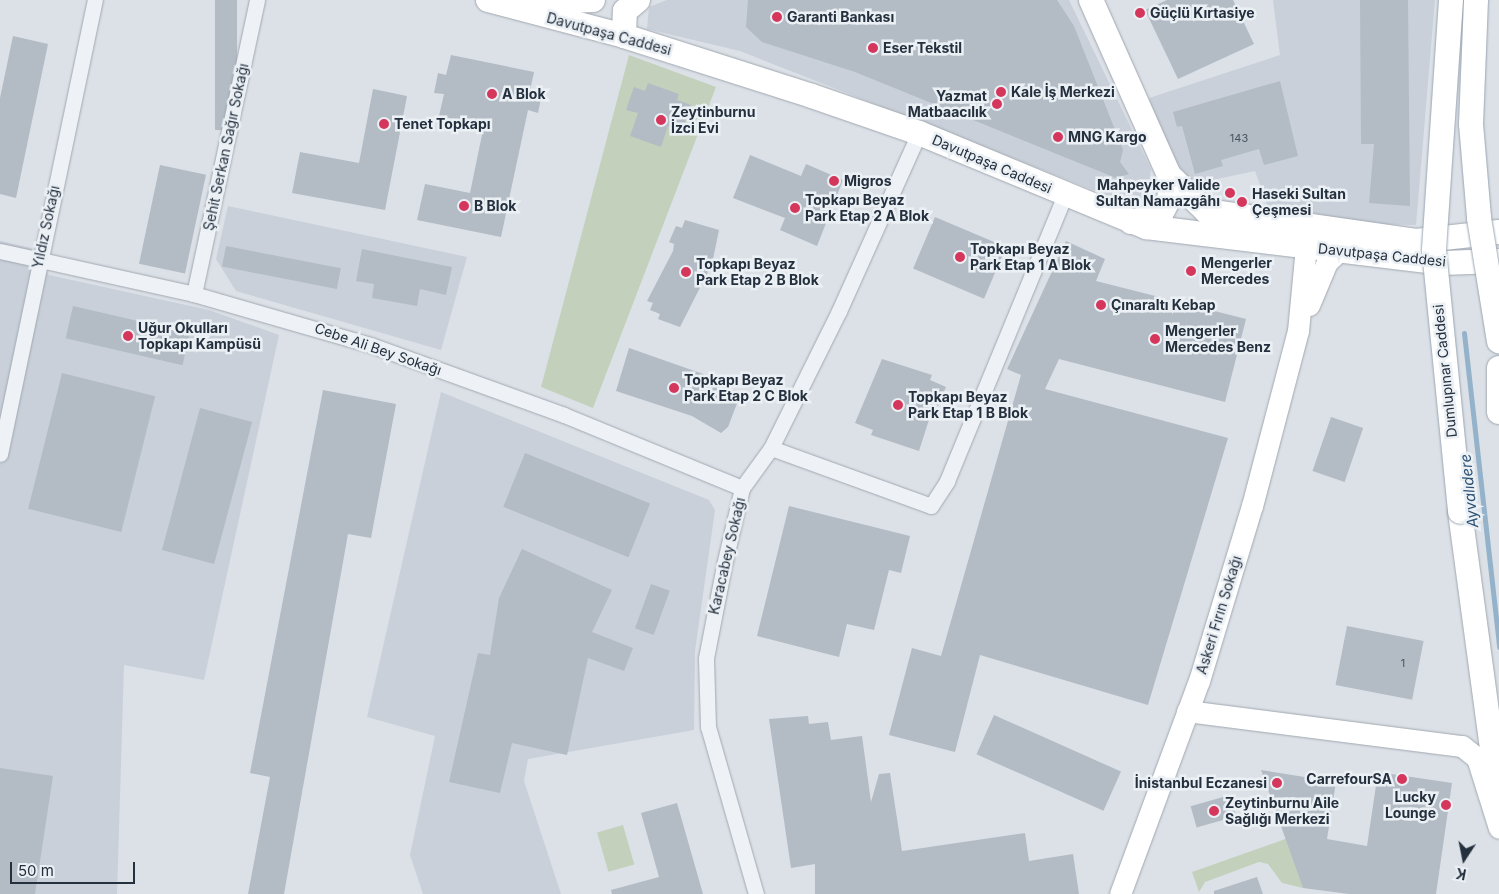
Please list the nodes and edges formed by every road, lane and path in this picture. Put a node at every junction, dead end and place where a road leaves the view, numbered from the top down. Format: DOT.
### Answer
graph roads {
  1 [pos="95,0"];
  2 [pos="257,0"];
  3 [pos="593,0"];
  4 [pos="638,0"];
  5 [pos="1091,0"];
  6 [pos="1452,0"];
  7 [pos="1476,0"];
  8 [pos="492,1"];
  9 [pos="624,36"];
  10 [pos="919,133"];
  11 [pos="1169,175"];
  12 [pos="1065,195"];
  13 [pos="1129,222"];
  14 [pos="1499,232"];
  15 [pos="1306,246"];
  16 [pos="0,251"];
  17 [pos="1339,251"];
  18 [pos="38,260"];
  19 [pos="1499,261"];
  20 [pos="1442,263"];
  21 [pos="1499,285"];
  22 [pos="194,294"];
  23 [pos="1298,330"];
  24 [pos="1499,341"];
  25 [pos="1499,368"];
  26 [pos="1499,412"];
  27 [pos="771,448"];
  28 [pos="0,454"];
  29 [pos="742,488"];
  30 [pos="1187,711"];
  31 [pos="1499,800"];
  32 [pos="1499,828"];
  33 [pos="756,894"];
  34 [pos="1120,894"];
  1 -- 18 [label="street, Yıldız Sokağı"];
  2 -- 22 [label="street, Şehit Serkan Sağır Sokağı"];
  3 -- 8 [label="main road, Davutpaşa Caddesi"];
  4 -- 9 [label="main road"];
  5 -- 11 [label="main road"];
  6 -- 31 [label="main road, Dumlupınar Caddesi, bridge"];
  7 -- 24 [label="main road, bridge"];
  8 -- 9 [label="main road, Davutpaşa Caddesi"];
  9 -- 10 [label="main road, Davutpaşa Caddesi"];
  10 -- 12 [label="main road, Davutpaşa Caddesi"];
  10 -- 27 [label="street, Karacabey Sokağı"];
  11 -- 13 [label="main road"];
  11 -- 14 [label="main road, Davutpaşa Caddesi"];
  12 -- 13 [label="main road, Davutpaşa Caddesi"];
  12 -- 27 [label="street"];
  13 -- 15 [label="main road, Davutpaşa Caddesi"];
  15 -- 17 [label="main road, Davutpaşa Caddesi"];
  15 -- 23 [label="street, Askeri Fırın Sokağı"];
  16 -- 18 [label="street, Cebe Ali Bey Sokağı"];
  17 -- 20 [label="main road, Davutpaşa Caddesi"];
  17 -- 23 [label="street, Askeri Fırın Sokağı"];
  18 -- 22 [label="street, Cebe Ali Bey Sokağı"];
  18 -- 28 [label="street, Yıldız Sokağı"];
  19 -- 20 [label="main road, Davutpaşa Caddesi"];
  20 -- 21 [label="street"];
  22 -- 29 [label="street, Cebe Ali Bey Sokağı"];
  23 -- 30 [label="street, Askeri Fırın Sokağı"];
  25 -- 26 [label="main road"];
  27 -- 29 [label="street, Karacabey Sokağı"];
  29 -- 33 [label="street, Karacabey Sokağı"];
  30 -- 32 [label="street"];
  30 -- 34 [label="street, Askeri Fırın Sokağı"];
}
